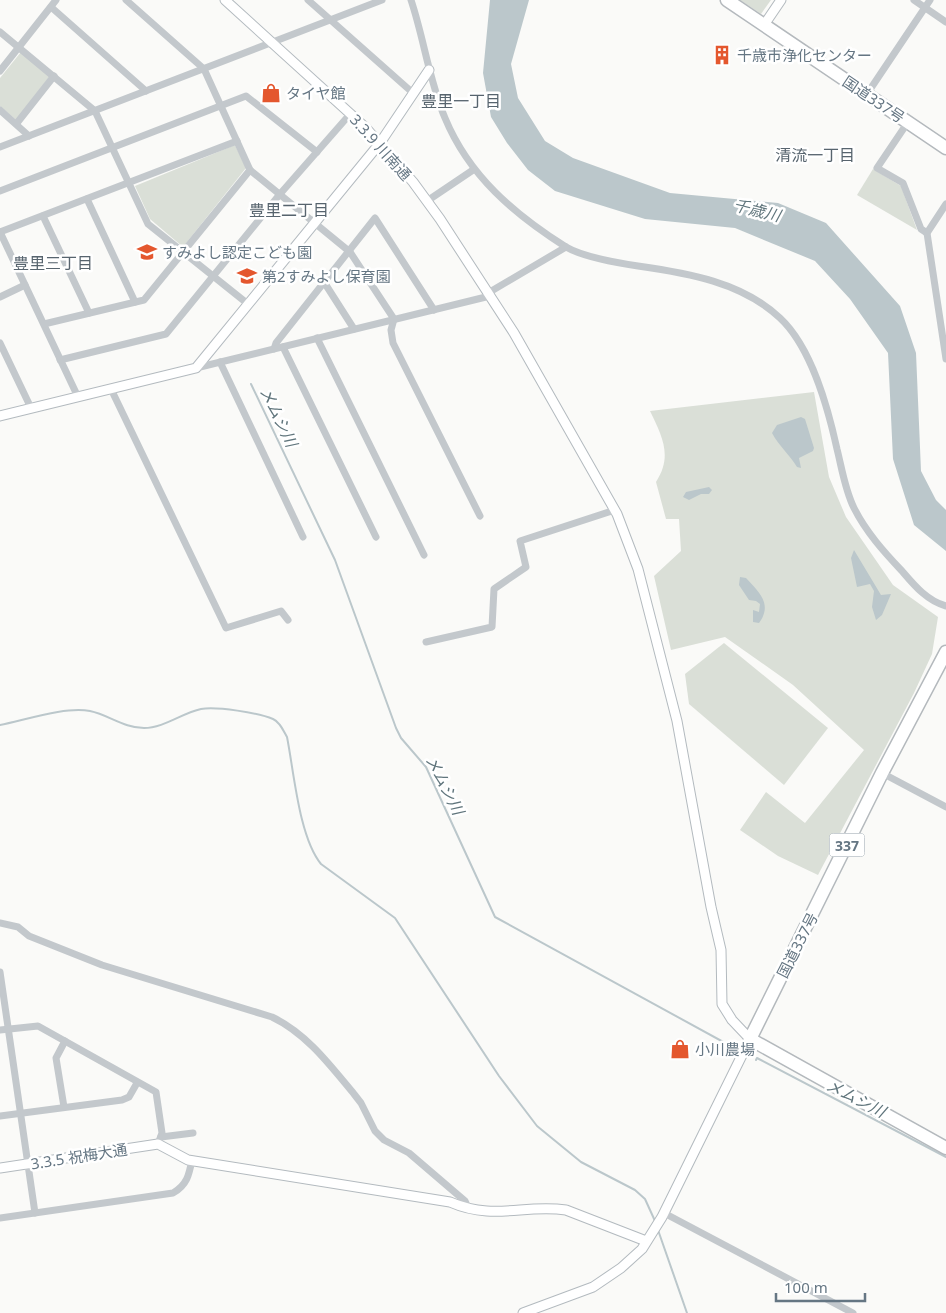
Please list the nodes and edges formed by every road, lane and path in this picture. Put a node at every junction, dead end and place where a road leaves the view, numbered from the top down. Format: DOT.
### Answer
graph roads {
  1 [pos="56,0"];
  2 [pos="126,0"];
  3 [pos="225,0"];
  4 [pos="382,0"];
  5 [pos="412,0"];
  6 [pos="727,0"];
  7 [pos="781,0"];
  8 [pos="914,0"];
  9 [pos="930,0"];
  10 [pos="312,1"];
  11 [pos="50,6"];
  12 [pos="925,8"];
  13 [pos="331,20"];
  14 [pos="946,22"];
  15 [pos="764,26"];
  16 [pos="0,32"];
  17 [pos="273,42"];
  18 [pos="19,47"];
  19 [pos="204,69"];
  20 [pos="429,70"];
  21 [pos="0,71"];
  22 [pos="54,76"];
  23 [pos="146,91"];
  24 [pos="413,93"];
  25 [pos="867,94"];
  26 [pos="221,106"];
  27 [pos="0,110"];
  28 [pos="95,110"];
  29 [pos="351,114"];
  30 [pos="908,122"];
  31 [pos="17,123"];
  32 [pos="29,136"];
  33 [pos="237,141"];
  34 [pos="380,143"];
  35 [pos="0,147"];
  36 [pos="112,147"];
  37 [pos="946,148"];
  38 [pos="317,152"];
  39 [pos="250,170"];
  40 [pos="474,170"];
  41 [pos="129,182"];
  42 [pos="0,191"];
  43 [pos="280,194"];
  44 [pos="87,199"];
  45 [pos="427,201"];
  46 [pos="945,209"];
  47 [pos="43,216"];
  48 [pos="315,222"];
  49 [pos="0,232"];
  50 [pos="927,232"];
  51 [pos="566,246"];
  52 [pos="348,251"];
  53 [pos="184,253"];
  54 [pos="214,276"];
  55 [pos="324,282"];
  56 [pos="25,285"];
  57 [pos="489,294"];
  58 [pos="0,297"];
  59 [pos="135,302"];
  60 [pos="248,304"];
  61 [pos="434,310"];
  62 [pos="89,313"];
  63 [pos="394,319"];
  64 [pos="44,324"];
  65 [pos="354,329"];
  66 [pos="317,338"];
  67 [pos="0,342"];
  68 [pos="283,346"];
  69 [pos="274,349"];
  70 [pos="946,359"];
  71 [pos="60,360"];
  72 [pos="220,362"];
  73 [pos="196,368"];
  74 [pos="111,388"];
  75 [pos="78,397"];
  76 [pos="32,408"];
  77 [pos="0,416"];
  78 [pos="615,510"];
  79 [pos="480,516"];
  80 [pos="303,537"];
  81 [pos="376,537"];
  82 [pos="424,555"];
  83 [pos="946,606"];
  84 [pos="288,620"];
  85 [pos="426,642"];
  86 [pos="946,652"];
  87 [pos="882,773"];
  88 [pos="946,807"];
  89 [pos="0,924"];
  90 [pos="0,972"];
  91 [pos="8,1028"];
  92 [pos="0,1030"];
  93 [pos="750,1039"];
  94 [pos="65,1041"];
  95 [pos="137,1083"];
  96 [pos="64,1108"];
  97 [pos="20,1114"];
  98 [pos="0,1116"];
  99 [pos="193,1133"];
  100 [pos="159,1141"];
  101 [pos="946,1148"];
  102 [pos="192,1160"];
  103 [pos="28,1164"];
  104 [pos="0,1168"];
  105 [pos="468,1208"];
  106 [pos="35,1213"];
  107 [pos="663,1215"];
  108 [pos="0,1218"];
  109 [pos="647,1240"];
  110 [pos="523,1313"];
  111 [pos="853,1313"];
  1 -- 11 [label="street"];
  2 -- 19 [label="street"];
  3 -- 17 [label="street, 3.3.9 川南通"];
  4 -- 13 [label="street"];
  5 -- 20 [label="street"];
  6 -- 15 [label="highway, 国道337号"];
  7 -- 15 [label="street"];
  8 -- 12 [label="street"];
  9 -- 12 [label="street"];
  10 -- 13 [label="street"];
  11 -- 18 [label="street"];
  11 -- 23 [label="street"];
  12 -- 14 [label="street"];
  12 -- 25 [label="street"];
  13 -- 17 [label="street"];
  13 -- 24 [label="street"];
  15 -- 25 [label="highway, 国道337号"];
  16 -- 18 [label="street"];
  17 -- 19 [label="street"];
  17 -- 29 [label="street, 3.3.9 川南通"];
  18 -- 21 [label="street"];
  18 -- 22 [label="street"];
  19 -- 23 [label="street"];
  19 -- 26 [label="street"];
  20 -- 24 [label="street"];
  20 -- 40 [label="street"];
  22 -- 28 [label="street"];
  22 -- 31 [label="street"];
  23 -- 28 [label="street"];
  24 -- 34 [label="street"];
  25 -- 30 [label="highway, 国道337号"];
  26 -- 33 [label="street"];
  26 -- 36 [label="street"];
  26 -- 38 [label="street"];
  27 -- 31 [label="street"];
  28 -- 32 [label="street"];
  28 -- 36 [label="street"];
  29 -- 34 [label="street, 3.3.9 川南通"];
  29 -- 38 [label="street"];
  30 -- 37 [label="highway, 国道337号"];
  30 -- 50 [label="street"];
  31 -- 32 [label="street"];
  32 -- 35 [label="street"];
  33 -- 39 [label="street"];
  33 -- 41 [label="street"];
  34 -- 45 [label="street, 3.3.9 川南通"];
  34 -- 48 [label="street"];
  36 -- 41 [label="street"];
  36 -- 42 [label="street"];
  38 -- 43 [label="street"];
  39 -- 43 [label="street"];
  39 -- 53 [label="street"];
  40 -- 45 [label="street"];
  40 -- 51 [label="street"];
  41 -- 44 [label="street"];
  41 -- 53 [label="street"];
  43 -- 48 [label="street"];
  43 -- 54 [label="street"];
  44 -- 47 [label="street"];
  44 -- 59 [label="street"];
  45 -- 57 [label="street, 3.3.9 川南通"];
  46 -- 50 [label="street"];
  47 -- 49 [label="street"];
  47 -- 62 [label="street"];
  48 -- 52 [label="street"];
  48 -- 60 [label="street"];
  49 -- 56 [label="street"];
  50 -- 70 [label="street"];
  51 -- 57 [label="street"];
  51 -- 83 [label="street"];
  52 -- 55 [label="street"];
  52 -- 61 [label="street"];
  52 -- 63 [label="street"];
  53 -- 54 [label="street"];
  53 -- 59 [label="street"];
  54 -- 60 [label="street"];
  54 -- 71 [label="street"];
  55 -- 65 [label="street"];
  55 -- 69 [label="street"];
  56 -- 58 [label="street"];
  56 -- 64 [label="street"];
  57 -- 61 [label="street"];
  57 -- 78 [label="street, 3.3.9 川南通"];
  59 -- 62 [label="street"];
  60 -- 73 [label="street"];
  61 -- 63 [label="street"];
  62 -- 64 [label="street"];
  63 -- 65 [label="street"];
  63 -- 79 [label="street"];
  64 -- 71 [label="street"];
  65 -- 66 [label="street"];
  66 -- 68 [label="street"];
  66 -- 82 [label="street"];
  67 -- 76 [label="street"];
  68 -- 69 [label="street"];
  68 -- 81 [label="street"];
  69 -- 72 [label="street"];
  71 -- 75 [label="street"];
  72 -- 73 [label="street"];
  72 -- 80 [label="street"];
  73 -- 74 [label="street"];
  74 -- 75 [label="street"];
  74 -- 84 [label="street"];
  75 -- 76 [label="street"];
  76 -- 77 [label="street"];
  78 -- 85 [label="street"];
  78 -- 93 [label="street, 3.3.9 川南通"];
  86 -- 87 [label="highway, 国道337号 / 337"];
  87 -- 88 [label="street"];
  87 -- 93 [label="highway, 国道337号 / 337"];
  89 -- 105 [label="street"];
  90 -- 91 [label="street"];
  91 -- 92 [label="street"];
  91 -- 94 [label="street"];
  91 -- 97 [label="street"];
  93 -- 101 [label="highway"];
  93 -- 107 [label="street"];
  94 -- 95 [label="street"];
  94 -- 96 [label="street"];
  95 -- 96 [label="street"];
  95 -- 100 [label="street"];
  96 -- 97 [label="street"];
  97 -- 98 [label="street"];
  97 -- 103 [label="street"];
  99 -- 100 [label="street"];
  100 -- 102 [label="street"];
  100 -- 103 [label="street, 3.3.5 祝梅大通"];
  102 -- 105 [label="street"];
  102 -- 106 [label="street"];
  103 -- 104 [label="street, 3.3.5 祝梅大通"];
  103 -- 106 [label="street"];
  105 -- 109 [label="street"];
  106 -- 108 [label="street"];
  107 -- 109 [label="street"];
  107 -- 111 [label="street"];
  109 -- 110 [label="street"];
}
